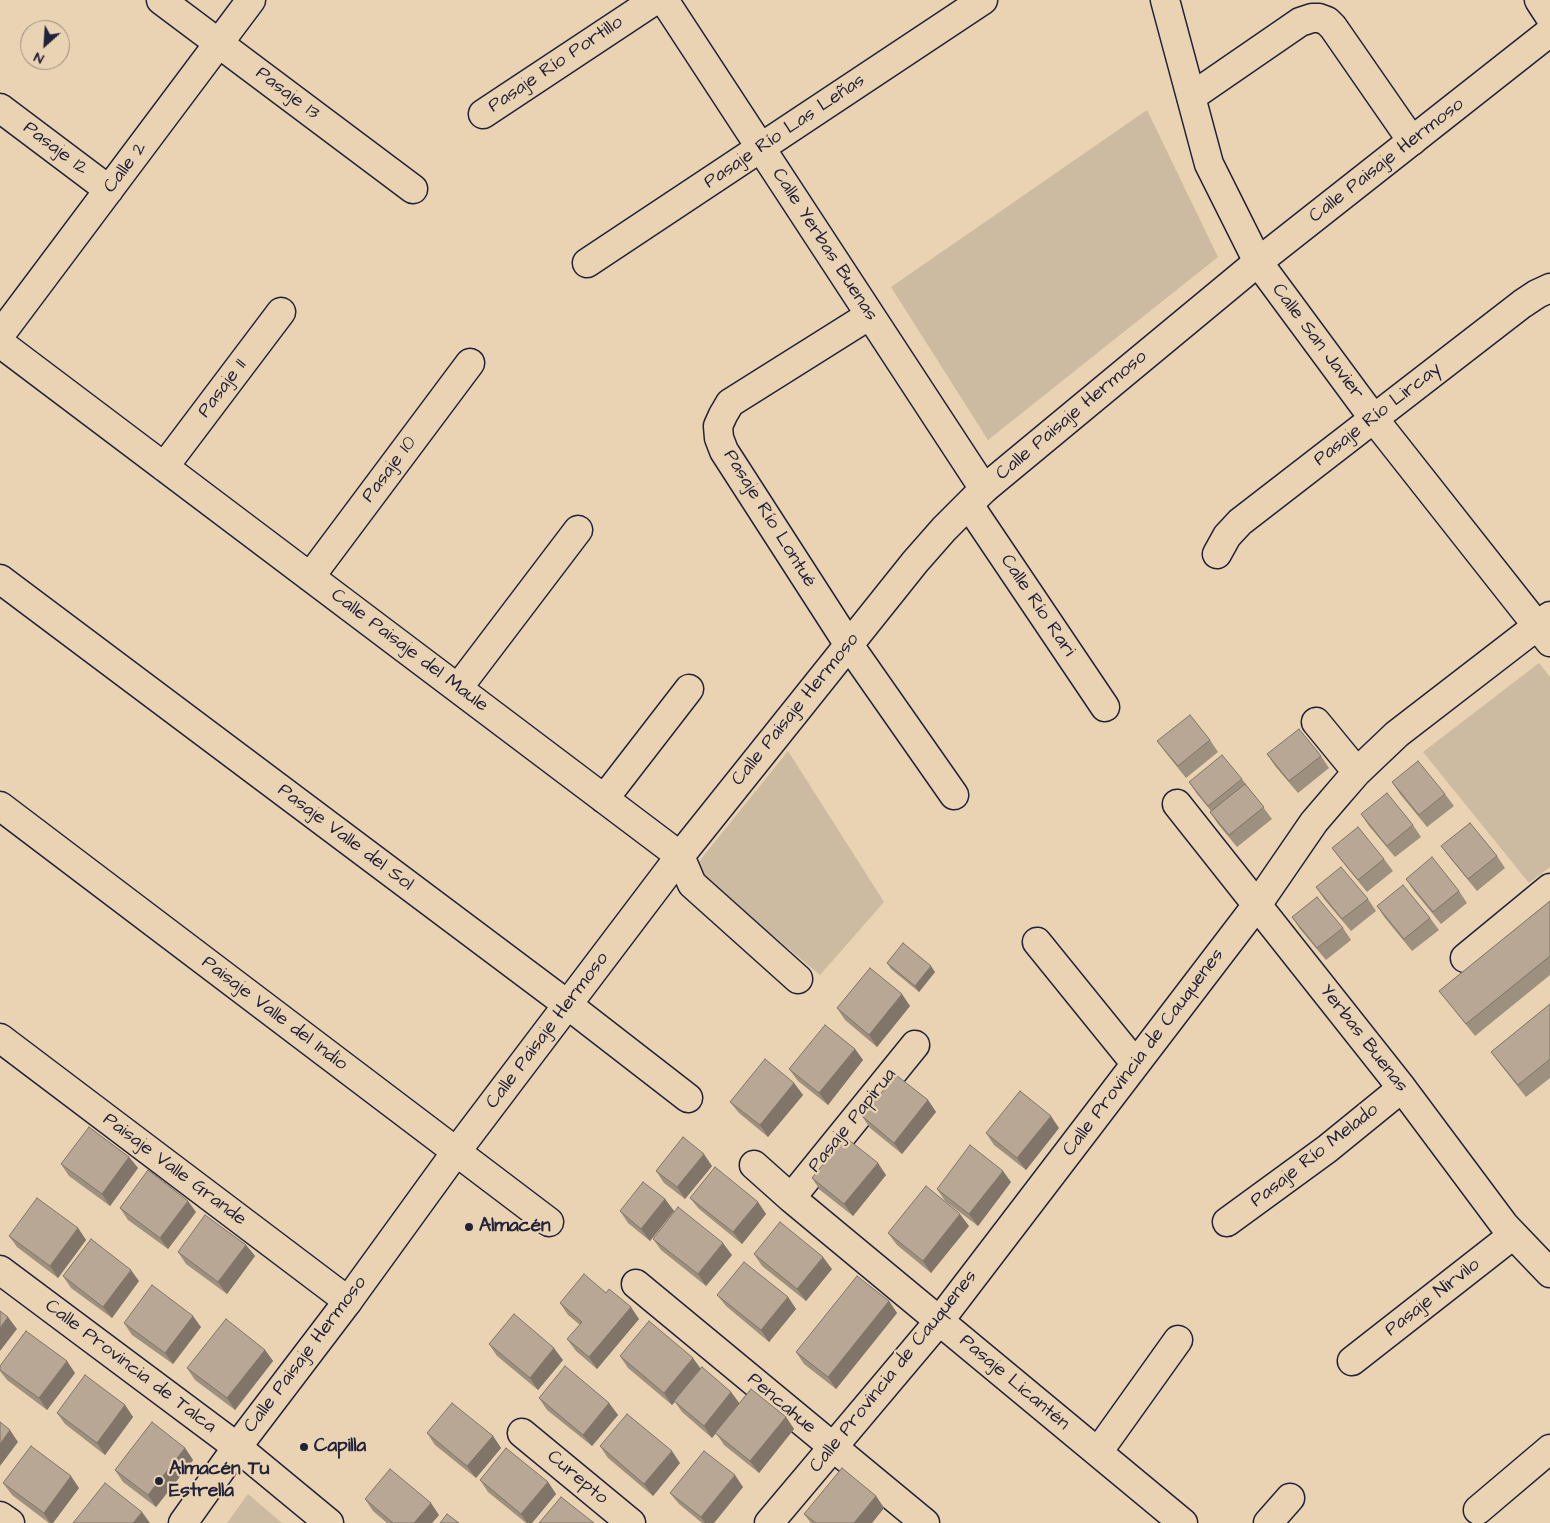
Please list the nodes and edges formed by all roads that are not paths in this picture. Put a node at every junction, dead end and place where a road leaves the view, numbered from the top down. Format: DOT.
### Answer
graph roads {
  1 [pos="161,0"];
  2 [pos="251,0"];
  3 [pos="655,0"];
  4 [pos="664,0"];
  5 [pos="983,0"];
  6 [pos="1165,0"];
  7 [pos="1539,0"];
  8 [pos="1550,17"];
  9 [pos="1550,32"];
  10 [pos="219,43"];
  11 [pos="1191,97"];
  12 [pos="0,108"];
  13 [pos="483,114"];
  14 [pos="1412,141"];
  15 [pos="761,148"];
  16 [pos="413,189"];
  17 [pos="109,190"];
  18 [pos="1258,262"];
  19 [pos="587,263"];
  20 [pos="1550,288"];
  21 [pos="282,312"];
  22 [pos="870,316"];
  23 [pos="0,335"];
  24 [pos="0,343"];
  25 [pos="470,363"];
  26 [pos="1374,418"];
  27 [pos="164,467"];
  28 [pos="977,497"];
  29 [pos="578,530"];
  30 [pos="1217,554"];
  31 [pos="310,577"];
  32 [pos="0,579"];
  33 [pos="1546,628"];
  34 [pos="849,645"];
  35 [pos="458,688"];
  36 [pos="689,689"];
  37 [pos="1105,707"];
  38 [pos="1316,722"];
  39 [pos="1357,772"];
  40 [pos="954,795"];
  41 [pos="604,799"];
  42 [pos="1177,804"];
  43 [pos="0,806"];
  44 [pos="680,856"];
  45 [pos="1550,888"];
  46 [pos="1257,905"];
  47 [pos="1037,942"];
  48 [pos="1465,958"];
  49 [pos="798,979"];
  50 [pos="568,1005"];
  51 [pos="0,1038"];
  52 [pos="915,1045"];
  53 [pos="1136,1063"];
  54 [pos="1402,1088"];
  55 [pos="688,1098"];
  56 [pos="456,1152"];
  57 [pos="754,1165"];
  58 [pos="791,1198"];
  59 [pos="549,1222"];
  60 [pos="1227,1222"];
  61 [pos="1513,1235"];
  62 [pos="0,1270"];
  63 [pos="1550,1273"];
  64 [pos="636,1284"];
  65 [pos="348,1302"];
  66 [pos="940,1320"];
  67 [pos="1178,1340"];
  68 [pos="1352,1361"];
  69 [pos="522,1433"];
  70 [pos="237,1447"];
  71 [pos="833,1447"];
  72 [pos="1550,1449"];
  73 [pos="1098,1452"];
  74 [pos="1290,1498"];
  75 [pos="1478,1510"];
  76 [pos="0,1516"];
  77 [pos="10,1523"];
  78 [pos="183,1523"];
  79 [pos="329,1523"];
  80 [pos="631,1523"];
  81 [pos="769,1523"];
  82 [pos="925,1523"];
  83 [pos="1183,1523"];
  84 [pos="1268,1523"];
  1 -- 10 [label="street, Pasaje 13"];
  2 -- 10 [label="street, Calle 2"];
  3 -- 13 [label="street, Pasaje Río Portillo"];
  4 -- 15 [label="street, Calle Yerbas Buenas"];
  5 -- 15 [label="street, Pasaje Río Las Leñas"];
  6 -- 11 [label="street, Calle San Javier"];
  7 -- 8 [label="street"];
  9 -- 14 [label="street, Calle Paisaje Hermoso"];
  10 -- 16 [label="street, Pasaje 13"];
  10 -- 17 [label="street, Calle 2"];
  11 -- 14 [label="street"];
  11 -- 18 [label="street, Calle San Javier"];
  12 -- 17 [label="street, Pasaje 12"];
  14 -- 18 [label="street, Calle Paisaje Hermoso"];
  15 -- 19 [label="street, Pasaje Río Las Leñas"];
  15 -- 22 [label="street, Calle Yerbas Buenas"];
  17 -- 23 [label="street, Calle 2"];
  18 -- 26 [label="street, Calle San Javier"];
  18 -- 28 [label="street, Calle Paisaje Hermoso"];
  20 -- 26 [label="street, Pasaje Río Lircay"];
  21 -- 27 [label="street, Pasaje 11"];
  22 -- 28 [label="street, Calle Yerbas Buenas"];
  22 -- 34 [label="street, Pasaje Río Lontué"];
  24 -- 27 [label="street, Calle Paisaje del Maule"];
  25 -- 31 [label="street, Pasaje 10"];
  26 -- 30 [label="street, Pasaje Río Lircay"];
  26 -- 33 [label="street, Calle San Javier"];
  27 -- 31 [label="street, Calle Paisaje del Maule"];
  28 -- 34 [label="street, Calle Paisaje Hermoso"];
  28 -- 37 [label="street, Calle Río Rari"];
  29 -- 35 [label="street"];
  31 -- 35 [label="street, Calle Paisaje del Maule"];
  32 -- 50 [label="street, Pasaje Valle del Sol"];
  33 -- 39 [label="street, Calle Provincia de Cauquenes"];
  34 -- 40 [label="street, Pasaje Río Lontué"];
  34 -- 44 [label="street, Calle Paisaje Hermoso"];
  35 -- 41 [label="street, Calle Paisaje del Maule"];
  36 -- 41 [label="street"];
  38 -- 39 [label="street"];
  39 -- 46 [label="street, Calle Provincia de Cauquenes"];
  41 -- 44 [label="street, Calle Paisaje del Maule"];
  42 -- 46 [label="street, Yerbas Buenas"];
  43 -- 56 [label="street, Paisaje Valle del Indio"];
  44 -- 49 [label="street, Calle Paisaje del Maule"];
  44 -- 50 [label="street, Calle Paisaje Hermoso"];
  45 -- 48 [label="street"];
  46 -- 53 [label="street, Calle Provincia de Cauquenes"];
  46 -- 54 [label="street, Yerbas Buenas"];
  47 -- 53 [label="street"];
  50 -- 55 [label="street, Pasaje Valle del Sol"];
  50 -- 56 [label="street, Calle Paisaje Hermoso"];
  51 -- 65 [label="street, Paisaje Valle Grande"];
  52 -- 58 [label="street, Pasaje Papirua"];
  53 -- 66 [label="street, Calle Provincia de Cauquenes"];
  54 -- 60 [label="street, Pasaje Río Melado"];
  54 -- 61 [label="street, Yerbas Buenas"];
  56 -- 59 [label="street, Paisaje Valle del Indio"];
  56 -- 65 [label="street, Calle Paisaje Hermoso"];
  57 -- 58 [label="street, Pasaje Licantén"];
  58 -- 66 [label="street, Pasaje Licantén"];
  61 -- 63 [label="street, Yerbas Buenas"];
  61 -- 68 [label="street, Pasaje Nirvilo"];
  62 -- 70 [label="street, Calle Provincia de Talca"];
  64 -- 71 [label="street, Pencahue"];
  65 -- 70 [label="street, Calle Paisaje Hermoso"];
  66 -- 71 [label="street, Calle Provincia de Cauquenes"];
  66 -- 73 [label="street, Pasaje Licantén"];
  67 -- 73 [label="street"];
  69 -- 80 [label="street, Curepto"];
  70 -- 78 [label="street, Calle Paisaje Hermoso"];
  70 -- 79 [label="street, Calle Provincia de Talca"];
  71 -- 81 [label="street, Calle Provincia de Cauquenes"];
  71 -- 82 [label="street, Pencahue"];
  72 -- 75 [label="street"];
  73 -- 83 [label="street, Pasaje Licantén"];
  74 -- 84 [label="street"];
  76 -- 77 [label="street"];
}
